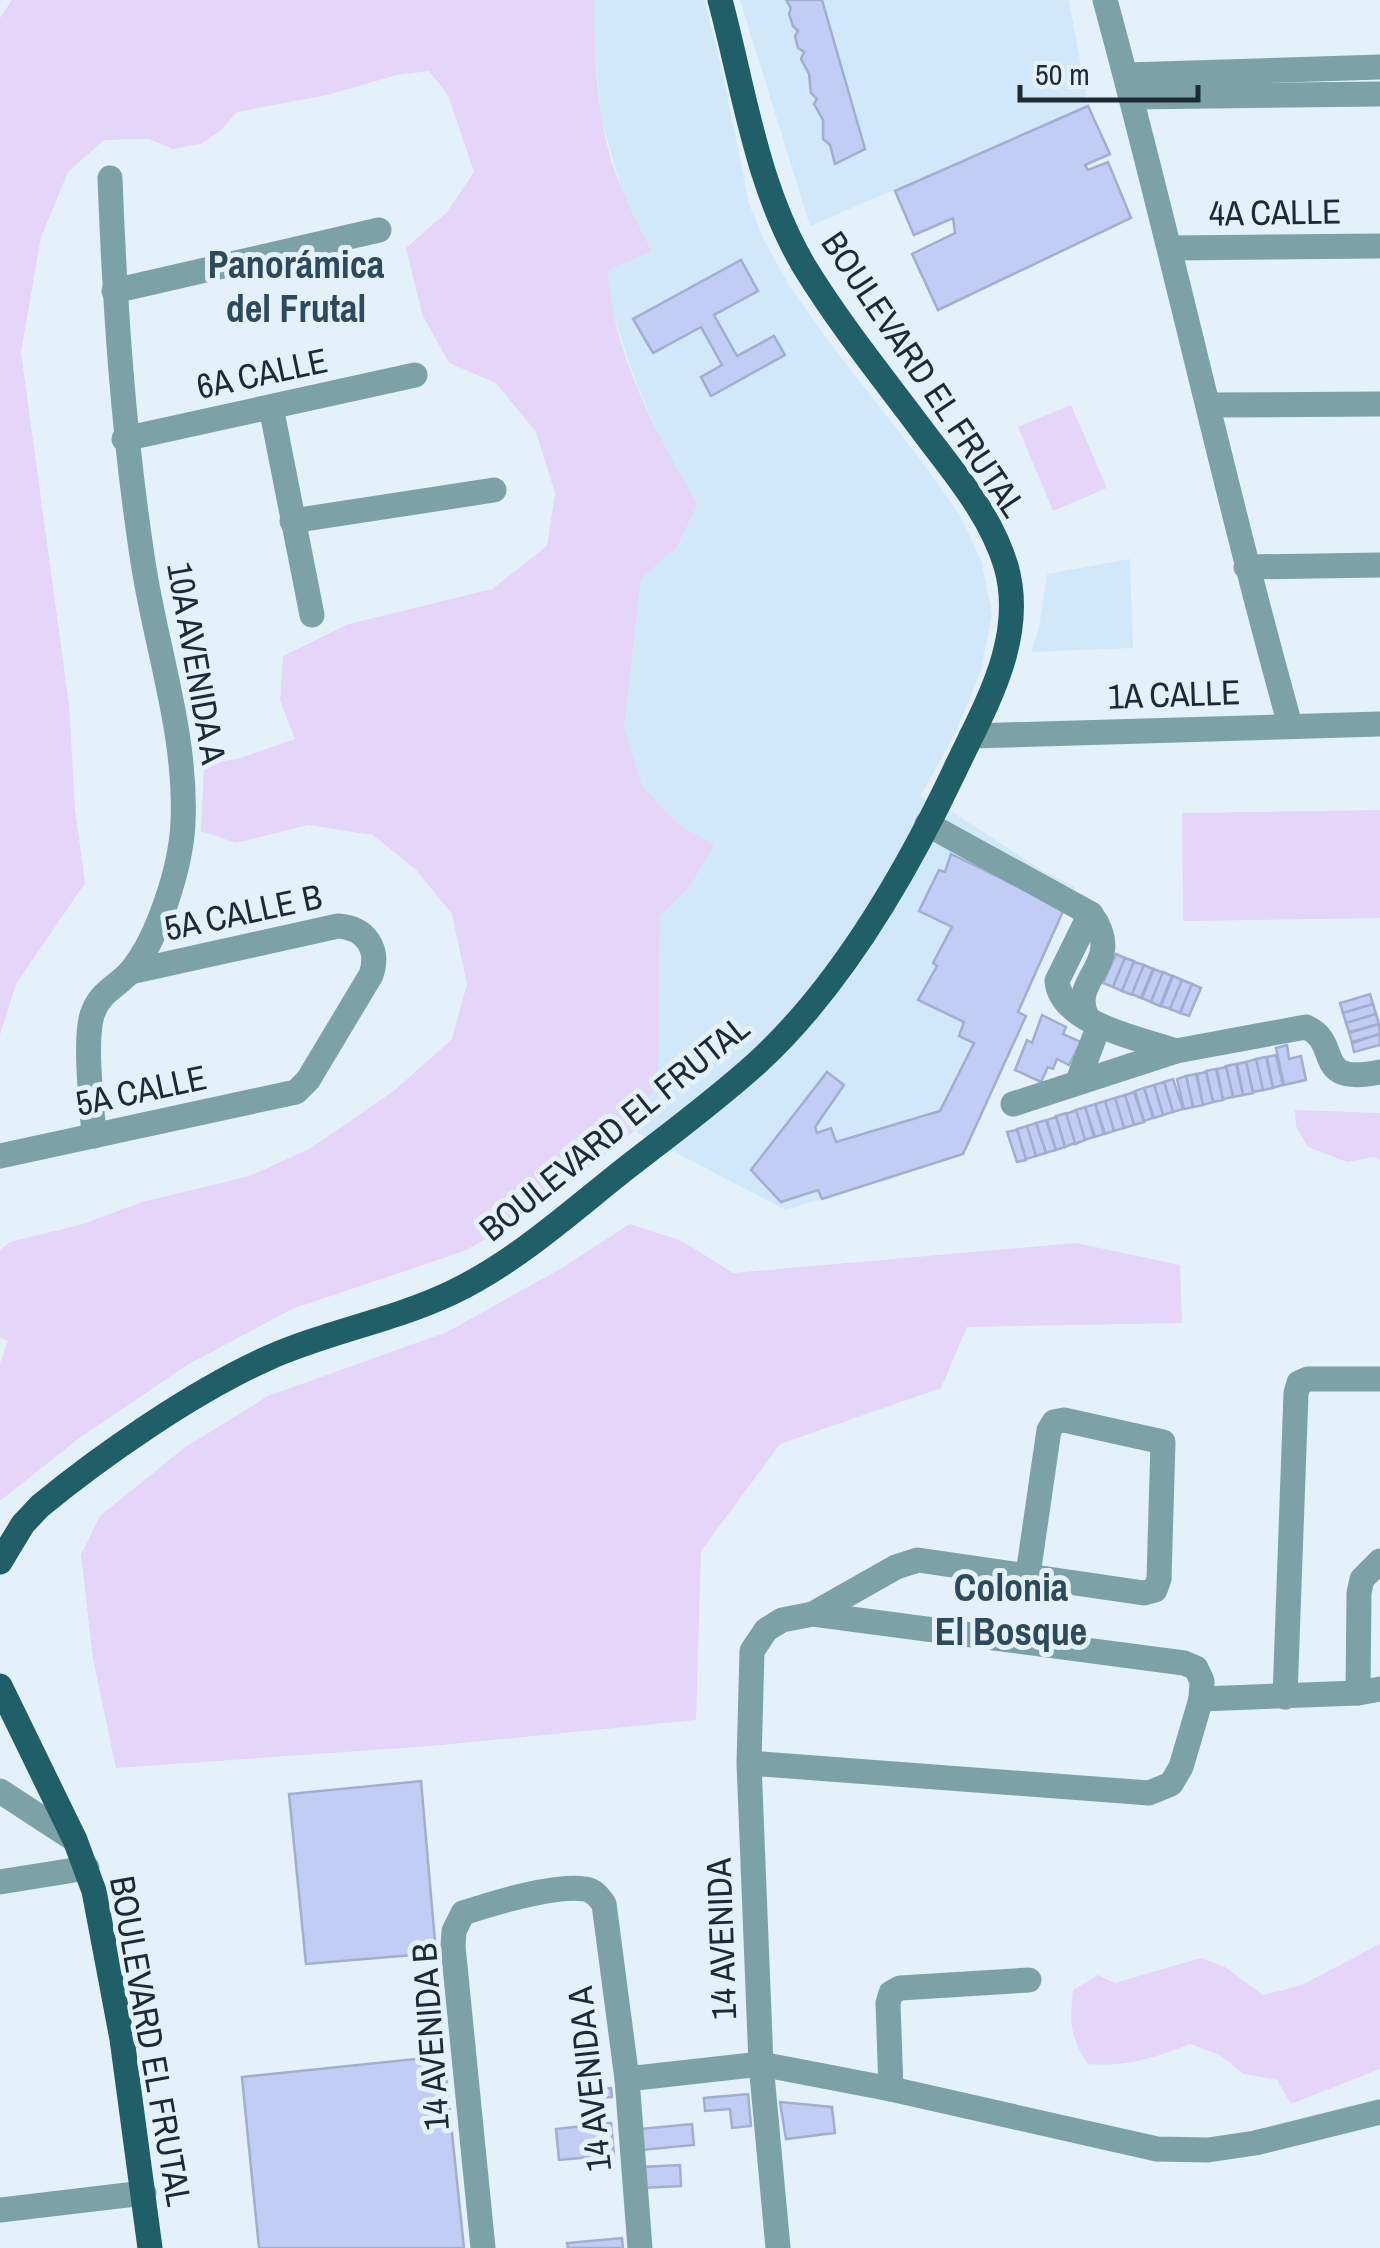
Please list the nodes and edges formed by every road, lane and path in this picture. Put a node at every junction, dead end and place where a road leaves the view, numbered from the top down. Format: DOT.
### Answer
graph roads {
  1 [pos="720,0"];
  2 [pos="1105,0"];
  3 [pos="1380,67"];
  4 [pos="1129,86"];
  5 [pos="1380,94"];
  6 [pos="110,178"];
  7 [pos="379,230"];
  8 [pos="1380,246"];
  9 [pos="1171,248"];
  10 [pos="114,290"];
  11 [pos="415,375"];
  12 [pos="1380,404"];
  13 [pos="1209,405"];
  14 [pos="271,408"];
  15 [pos="124,439"];
  16 [pos="494,490"];
  17 [pos="292,521"];
  18 [pos="1380,565"];
  19 [pos="1246,567"];
  20 [pos="312,614"];
  21 [pos="1380,724"];
  22 [pos="1290,725"];
  23 [pos="970,736"];
  24 [pos="927,824"];
  25 [pos="130,972"];
  26 [pos="1093,1021"];
  27 [pos="1176,1051"];
  28 [pos="1380,1072"];
  29 [pos="1078,1081"];
  30 [pos="296,1092"];
  31 [pos="1012,1104"];
  32 [pos="94,1136"];
  33 [pos="0,1156"];
  34 [pos="1380,1379"];
  35 [pos="1380,1561"];
  36 [pos="0,1562"];
  37 [pos="1028,1574"];
  38 [pos="813,1614"];
  39 [pos="0,1686"];
  40 [pos="1369,1691"];
  41 [pos="1285,1697"];
  42 [pos="1201,1699"];
  43 [pos="750,1762"];
  44 [pos="0,1791"];
  45 [pos="75,1840"];
  46 [pos="88,1868"];
  47 [pos="0,1882"];
  48 [pos="604,1904"];
  49 [pos="1028,1980"];
  50 [pos="762,2064"];
  51 [pos="627,2080"];
  52 [pos="891,2089"];
  53 [pos="1380,2112"];
  54 [pos="144,2193"];
  55 [pos="0,2210"];
  56 [pos="150,2248"];
  57 [pos="483,2248"];
  58 [pos="640,2248"];
  59 [pos="778,2248"];
  1 -- 23 [label="main road, BOULEVARD EL FRUTAL"];
  2 -- 4 [label="street"];
  3 -- 4 [label="street"];
  4 -- 5 [label="street"];
  4 -- 9 [label="street"];
  6 -- 10 [label="street, 10A AVENIDA A"];
  7 -- 10 [label="street"];
  8 -- 9 [label="street, 4A CALLE"];
  9 -- 13 [label="street"];
  10 -- 15 [label="street, 10A AVENIDA A"];
  11 -- 14 [label="street, 6A CALLE"];
  12 -- 13 [label="street"];
  13 -- 19 [label="street"];
  14 -- 15 [label="street, 6A CALLE"];
  14 -- 17 [label="street"];
  15 -- 25 [label="street, 10A AVENIDA A"];
  16 -- 17 [label="street"];
  17 -- 20 [label="street"];
  18 -- 19 [label="street"];
  19 -- 22 [label="street"];
  21 -- 22 [label="street, 1A CALLE"];
  22 -- 23 [label="street, 1A CALLE"];
  23 -- 24 [label="main road, BOULEVARD EL FRUTAL"];
  24 -- 26 [label="street"];
  24 -- 36 [label="main road, BOULEVARD EL FRUTAL"];
  25 -- 30 [label="street, 5A CALLE B"];
  25 -- 32 [label="street, 10A AVENIDA A"];
  26 -- 27 [label="street"];
  26 -- 29 [label="street"];
  27 -- 28 [label="street"];
  27 -- 29 [label="street"];
  29 -- 31 [label="street"];
  30 -- 32 [label="street, 5A CALLE"];
  32 -- 33 [label="street, 5A CALLE"];
  34 -- 41 [label="street"];
  35 -- 40 [label="street"];
  37 -- 37 [label="street"];
  37 -- 38 [label="street"];
  38 -- 42 [label="street"];
  38 -- 43 [label="street, 14 AVENIDA"];
  39 -- 45 [label="main road, BOULEVARD EL FRUTAL"];
  40 -- 41 [label="street"];
  41 -- 42 [label="street"];
  42 -- 43 [label="street"];
  43 -- 50 [label="street, 14 AVENIDA"];
  44 -- 45 [label="street"];
  45 -- 46 [label="main road, BOULEVARD EL FRUTAL"];
  46 -- 47 [label="street"];
  46 -- 54 [label="main road, BOULEVARD EL FRUTAL"];
  48 -- 51 [label="street, 14 AVENIDA A"];
  48 -- 57 [label="street, 14 AVENIDA B"];
  49 -- 52 [label="street"];
  50 -- 51 [label="street"];
  50 -- 52 [label="street"];
  50 -- 59 [label="street, 14 AVENIDA"];
  51 -- 58 [label="street, 14 AVENIDA A"];
  52 -- 53 [label="street"];
  54 -- 55 [label="street"];
  54 -- 56 [label="main road, BOULEVARD EL FRUTAL"];
}
